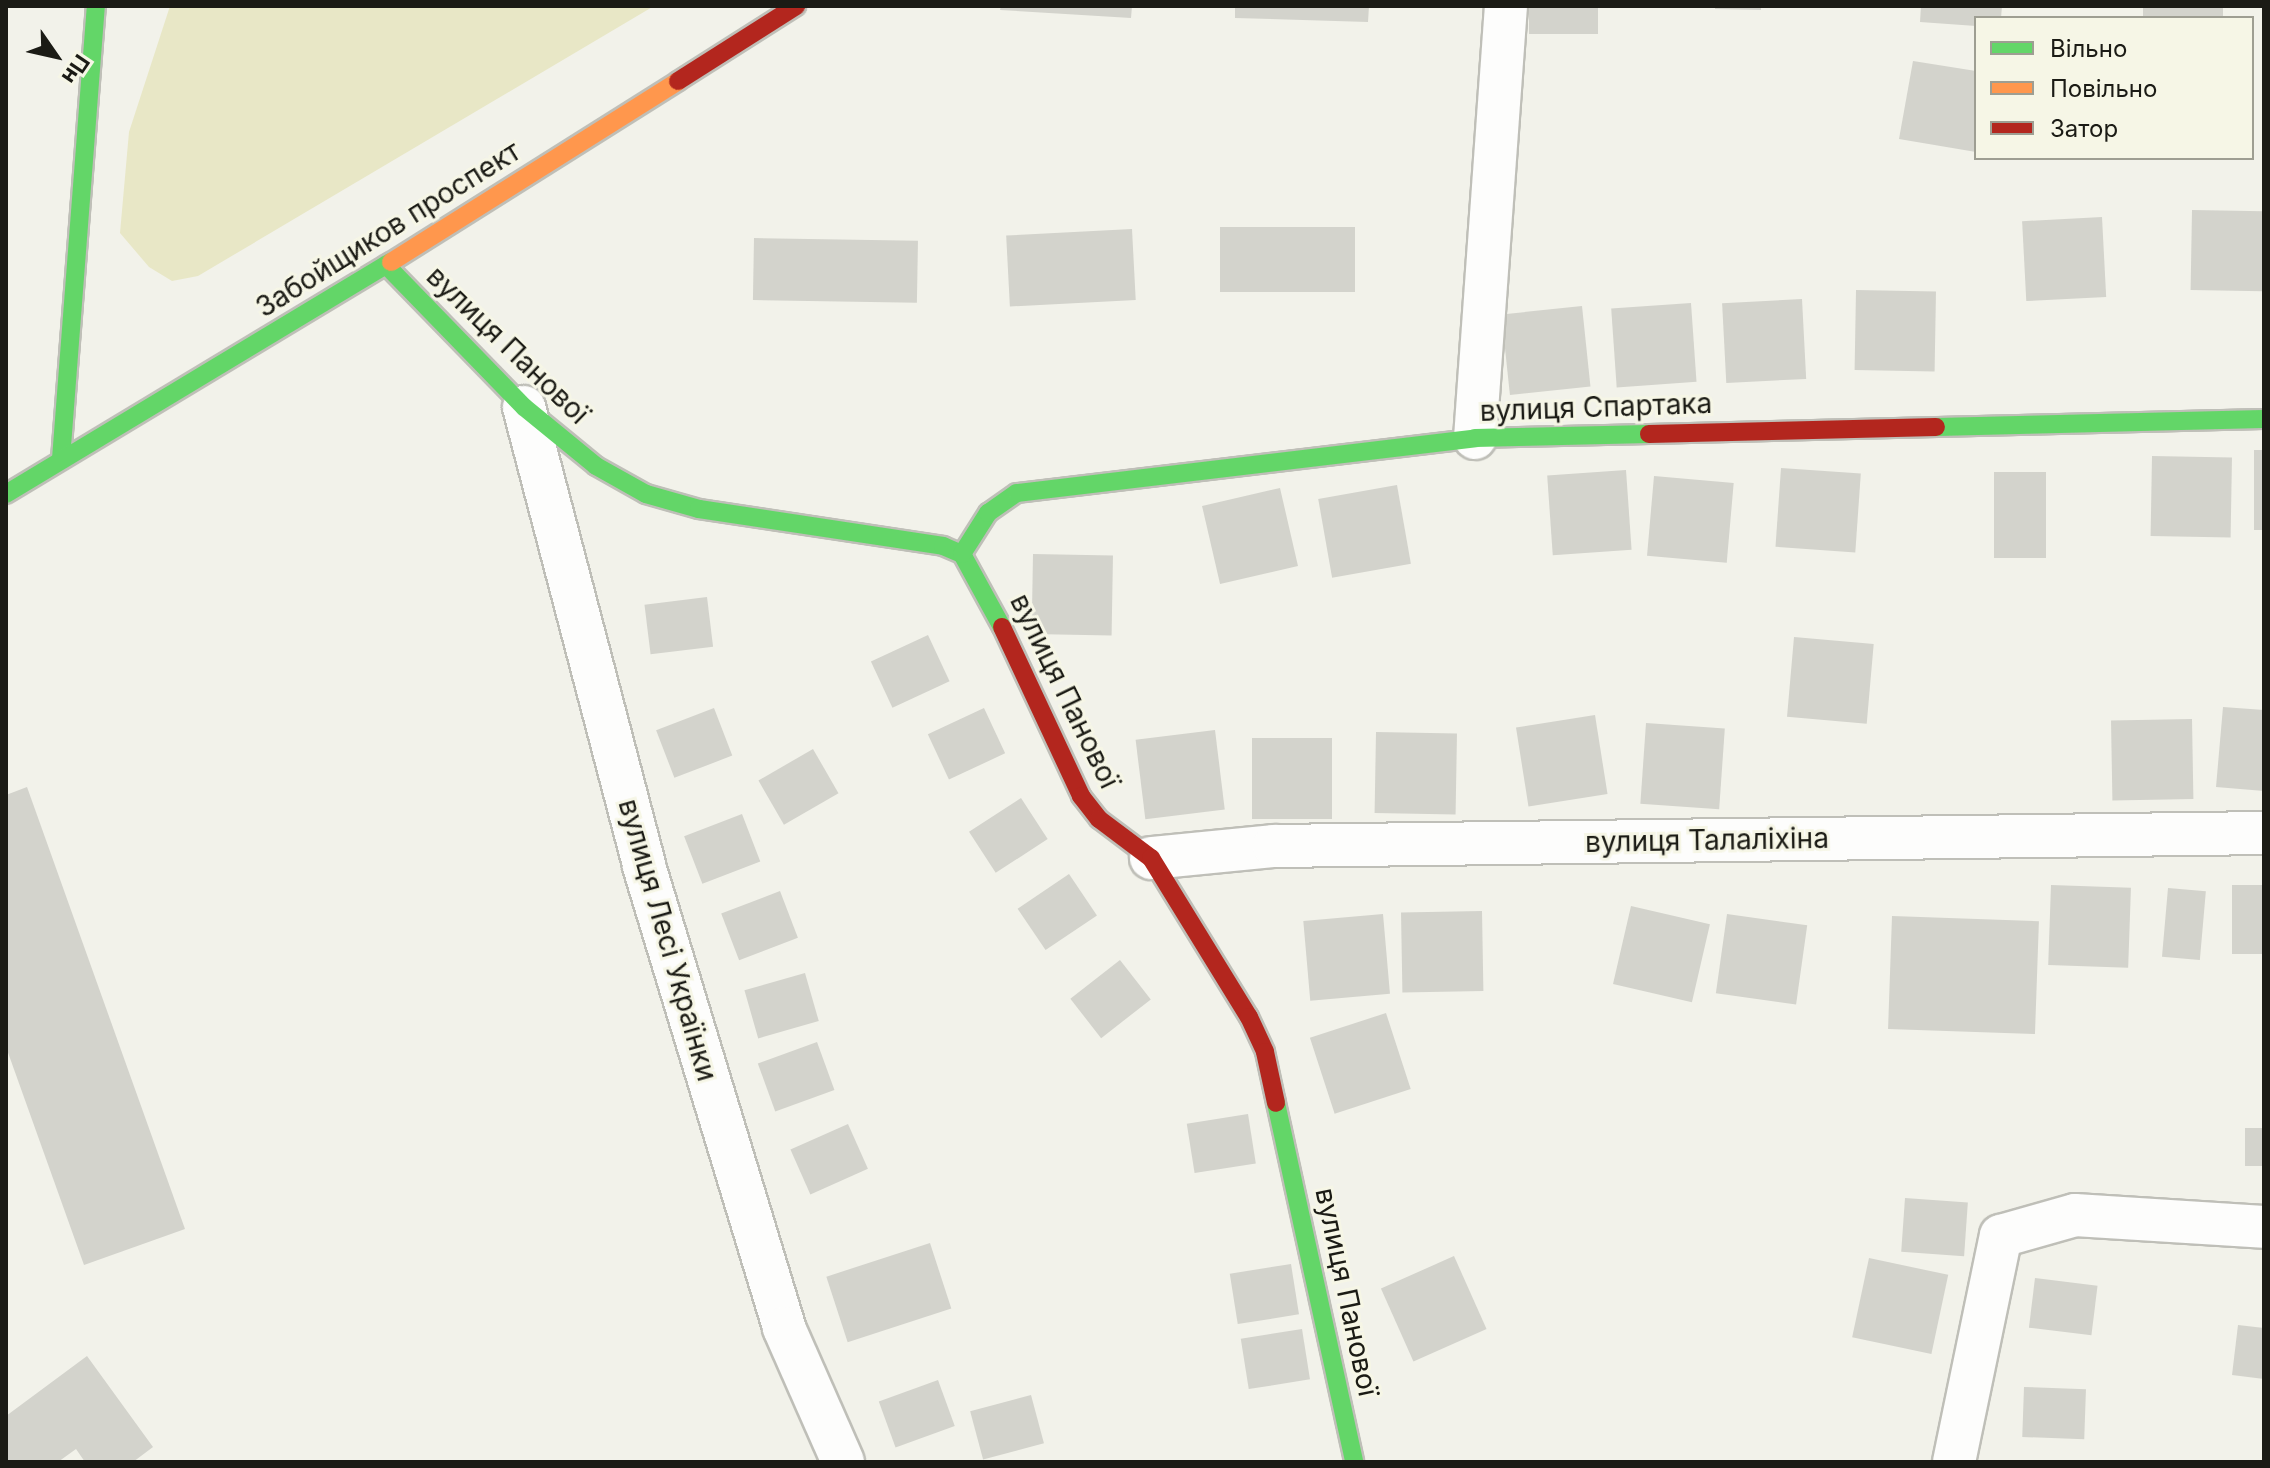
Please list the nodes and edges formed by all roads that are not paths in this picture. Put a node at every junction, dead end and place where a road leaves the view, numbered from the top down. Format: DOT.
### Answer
graph roads {
  1 [pos="96,6"];
  2 [pos="796,6"];
  3 [pos="1506,6"];
  4 [pos="386,265"];
  5 [pos="524,407"];
  6 [pos="2264,419"];
  7 [pos="1475,438"];
  8 [pos="61,459"];
  9 [pos="6,494"];
  10 [pos="962,554"];
  11 [pos="2264,833"];
  12 [pos="1151,858"];
  13 [pos="2264,1227"];
  14 [pos="843,1462"];
  15 [pos="1354,1462"];
  16 [pos="1954,1462"];
  1 -- 8 [label="street"];
  2 -- 4 [label="street, Забойщиков проспект"];
  3 -- 7 [label="street"];
  4 -- 5 [label="street, вулиця Панової"];
  4 -- 8 [label="street, Забойщиков проспект"];
  5 -- 10 [label="street, вулиця Панової"];
  5 -- 14 [label="street, вулиця Лесі Українки"];
  6 -- 7 [label="street, вулиця Спартака"];
  7 -- 10 [label="street, вулиця Спартака"];
  8 -- 9 [label="street, Забойщиков проспект"];
  10 -- 12 [label="street, вулиця Панової"];
  11 -- 12 [label="street, вулиця Талаліхіна"];
  12 -- 15 [label="street, вулиця Панової"];
  13 -- 16 [label="street"];
}
